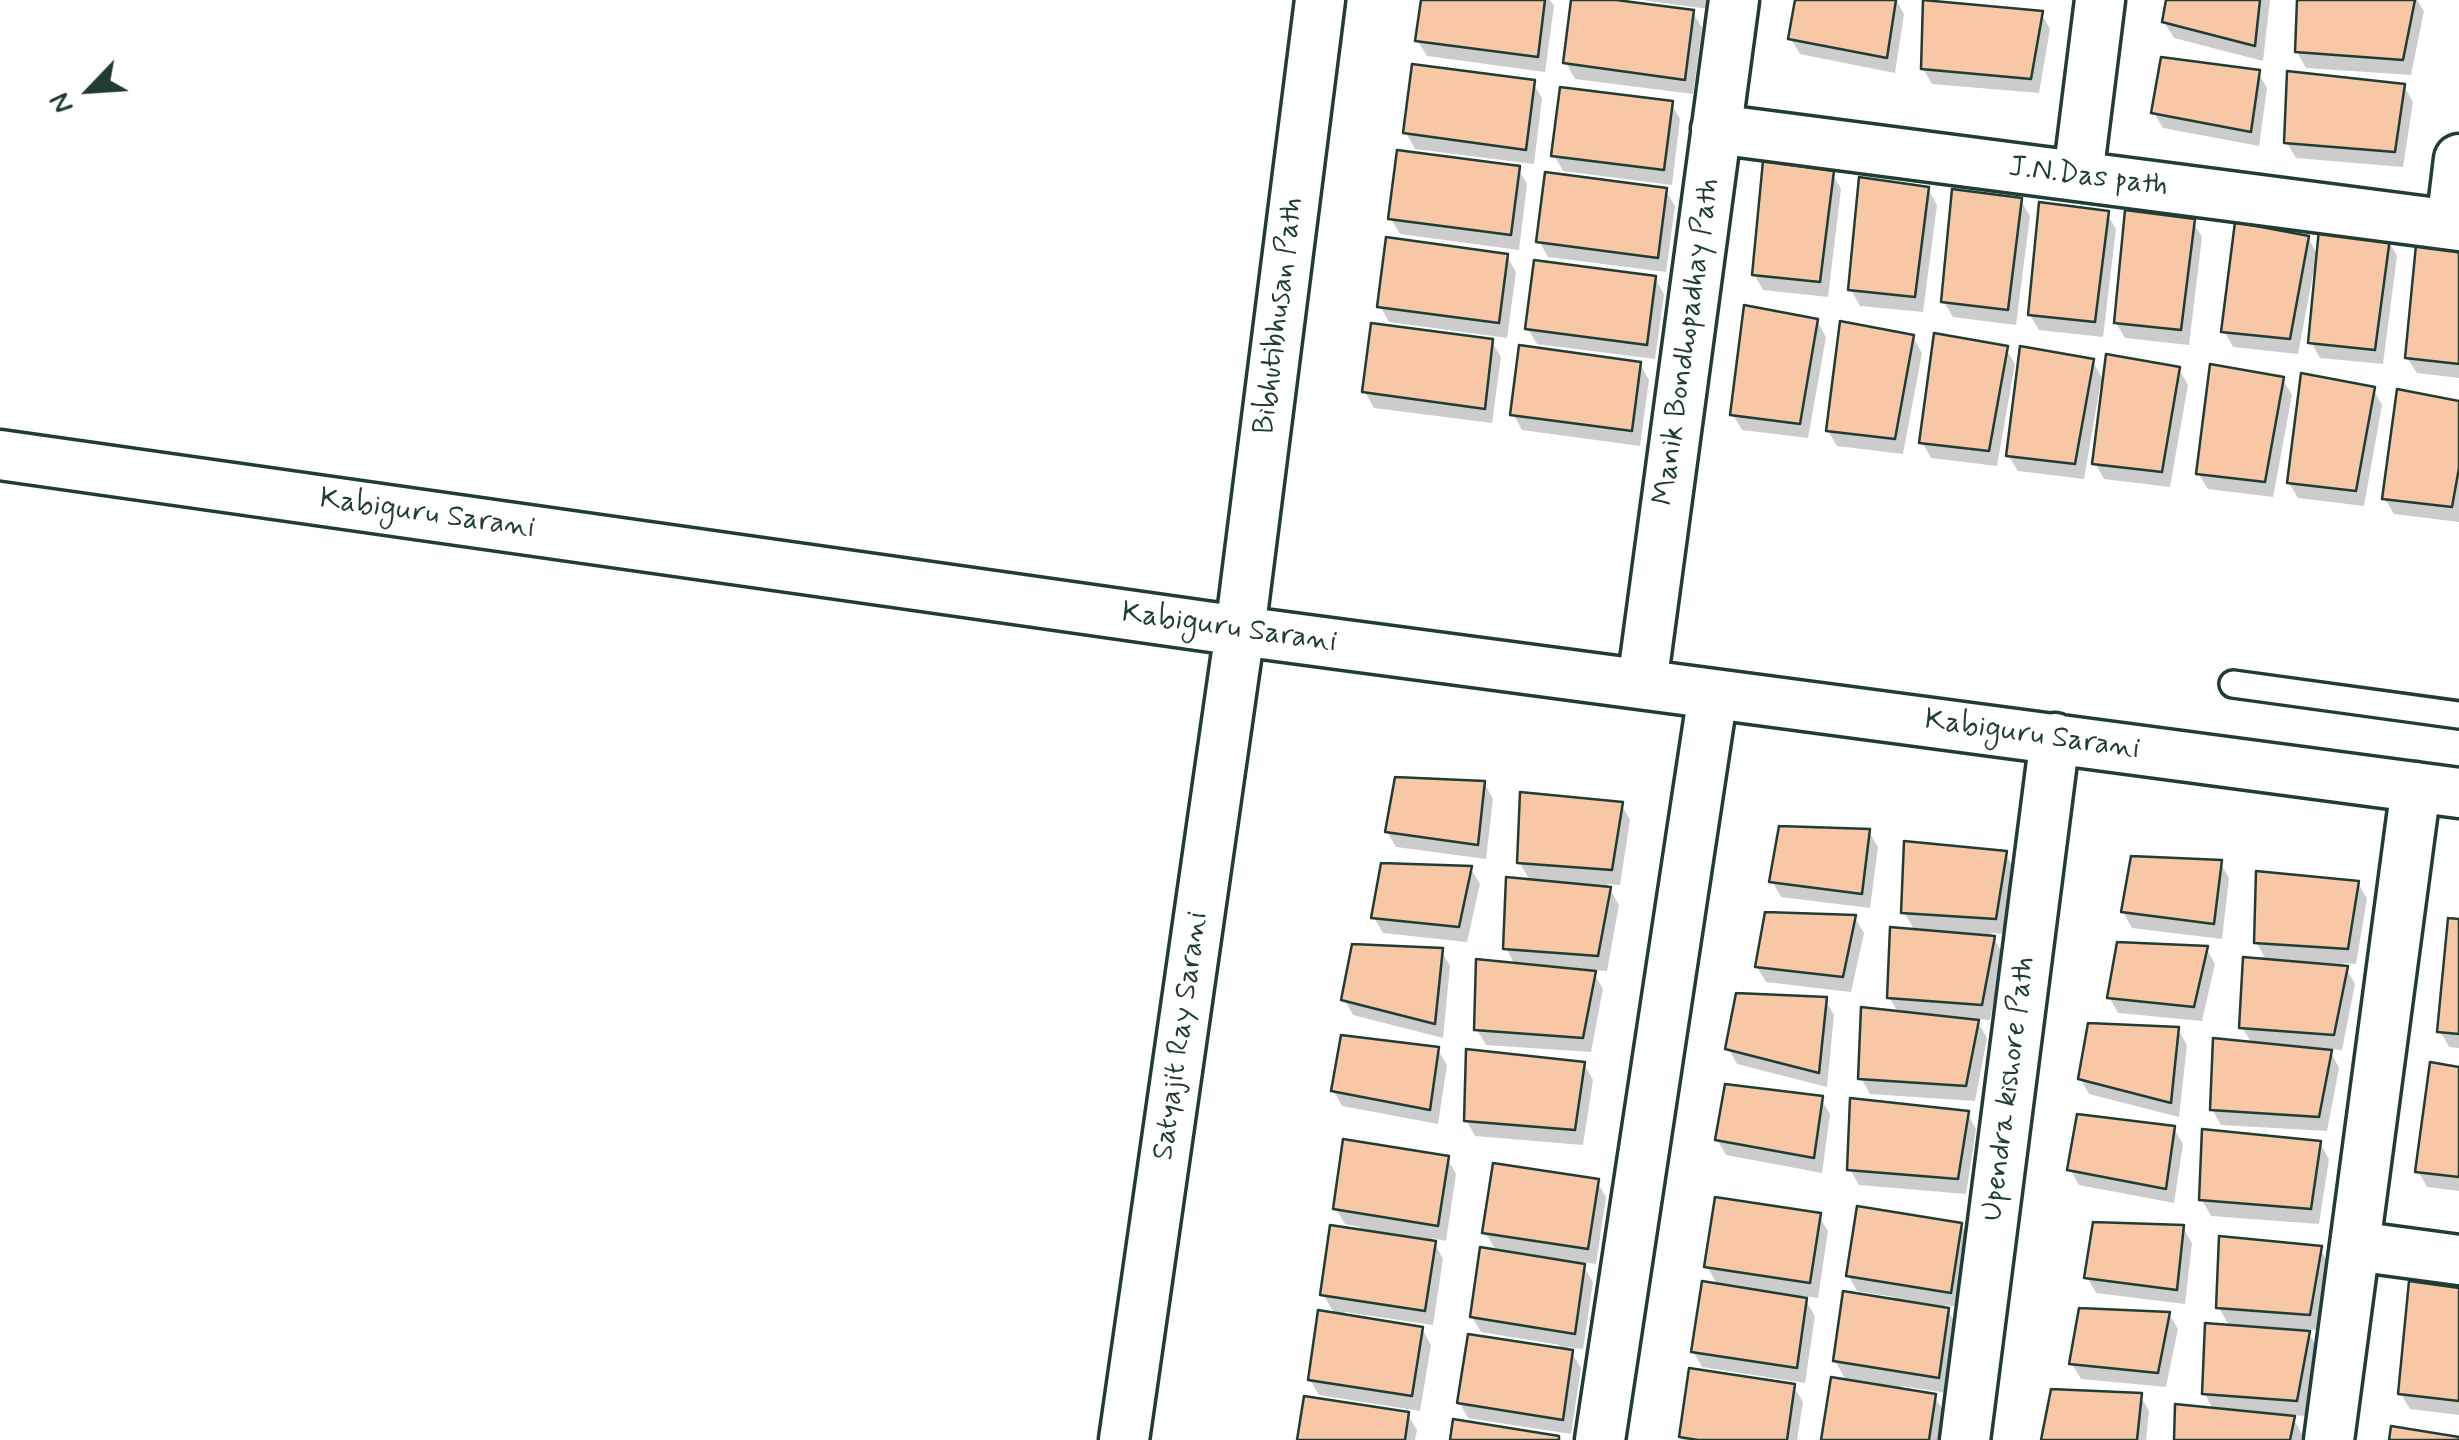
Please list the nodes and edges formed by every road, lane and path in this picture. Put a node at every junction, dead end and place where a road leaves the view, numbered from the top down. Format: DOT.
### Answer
graph roads {
  1 [pos="1320,0"];
  2 [pos="1734,0"];
  3 [pos="2100,0"];
  4 [pos="1716,130"];
  5 [pos="2459,160"];
  6 [pos="2078,176"];
  7 [pos="2455,225"];
  8 [pos="0,455"];
  9 [pos="1240,631"];
  10 [pos="1642,684"];
  11 [pos="2233,684"];
  12 [pos="1713,694"];
  13 [pos="2459,716"];
  14 [pos="2055,738"];
  15 [pos="2438,790"];
  16 [pos="2355,1246"];
  17 [pos="2459,1260"];
  18 [pos="1124,1440"];
  19 [pos="1600,1440"];
  20 [pos="1965,1440"];
  21 [pos="2329,1440"];
  1 -- 9 [label="street, Bibhutibhusan Path"];
  2 -- 4 [label="street, Manik Bondhopadhay Path"];
  3 -- 6 [label="street"];
  4 -- 6 [label="street, J.N.Das path"];
  4 -- 10 [label="street, Manik Bondhopadhay Path"];
  5 -- 7 [label="street"];
  6 -- 7 [label="street, J.N.Das path"];
  8 -- 9 [label="street, Kabiguru Sarani"];
  9 -- 10 [label="street, Kabiguru Sarani"];
  9 -- 18 [label="street, Satyajit Ray Sarani"];
  10 -- 12 [label="street, Kabiguru Sarani"];
  11 -- 13 [label="lane"];
  12 -- 14 [label="street, Kabiguru Sarani"];
  12 -- 19 [label="street"];
  14 -- 15 [label="street, Kabiguru Sarani"];
  14 -- 20 [label="street, Upendra kishore Path"];
  15 -- 16 [label="street"];
  16 -- 17 [label="street"];
  16 -- 21 [label="street"];
}
